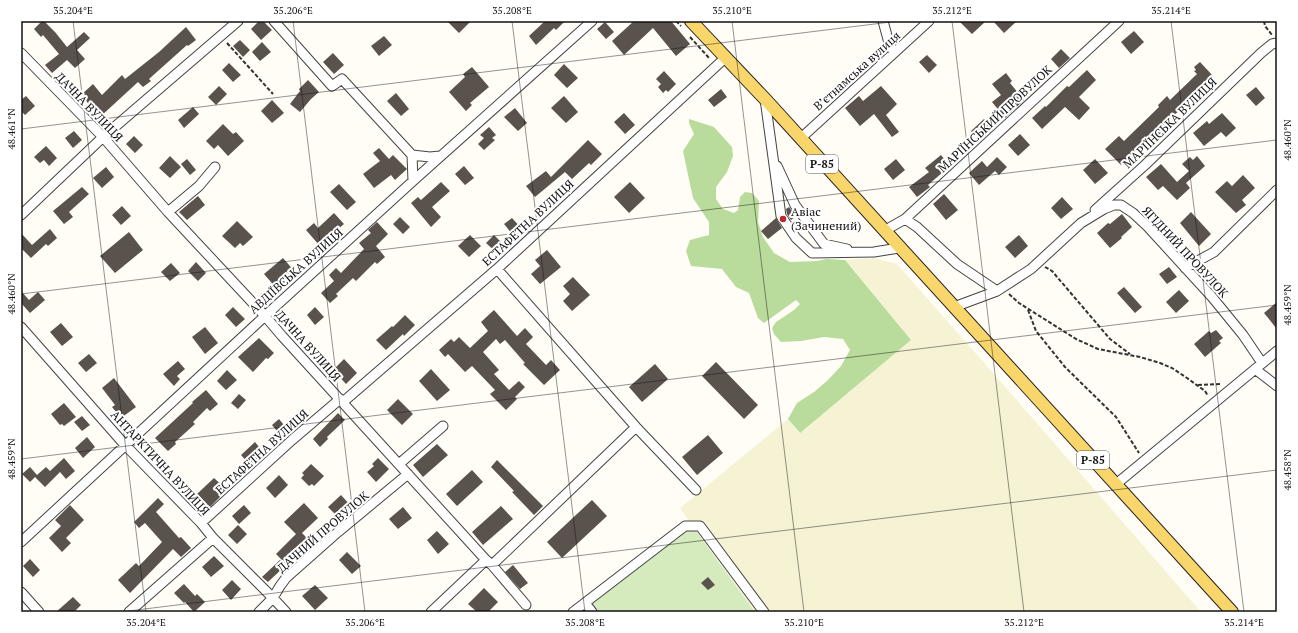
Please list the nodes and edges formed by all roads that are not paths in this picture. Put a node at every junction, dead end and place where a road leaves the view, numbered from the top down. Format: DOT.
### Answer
graph roads {
  1 [pos="238,21"];
  2 [pos="274,21"];
  3 [pos="592,21"];
  4 [pos="883,21"];
  5 [pos="930,21"];
  6 [pos="1119,21"];
  7 [pos="686,24"];
  8 [pos="1275,40"];
  9 [pos="21,53"];
  10 [pos="894,53"];
  11 [pos="725,58"];
  12 [pos="765,99"];
  13 [pos="102,138"];
  14 [pos="800,139"];
  15 [pos="412,155"];
  16 [pos="440,156"];
  17 [pos="773,157"];
  18 [pos="215,167"];
  19 [pos="413,181"];
  20 [pos="1277,190"];
  21 [pos="168,212"];
  22 [pos="21,215"];
  23 [pos="905,219"];
  24 [pos="1081,223"];
  25 [pos="884,231"];
  26 [pos="899,248"];
  27 [pos="874,252"];
  28 [pos="1185,268"];
  29 [pos="497,269"];
  30 [pos="1000,289"];
  31 [pos="954,307"];
  32 [pos="265,316"];
  33 [pos="21,327"];
  34 [pos="1277,351"];
  35 [pos="1259,366"];
  36 [pos="1277,386"];
  37 [pos="342,401"];
  38 [pos="443,426"];
  39 [pos="636,427"];
  40 [pos="125,445"];
  41 [pos="399,464"];
  42 [pos="408,474"];
  43 [pos="1115,485"];
  44 [pos="696,490"];
  45 [pos="201,523"];
  46 [pos="213,538"];
  47 [pos="21,542"];
  48 [pos="489,562"];
  49 [pos="21,592"];
  50 [pos="274,598"];
  51 [pos="586,603"];
  52 [pos="526,604"];
  53 [pos="39,612"];
  54 [pos="129,612"];
  55 [pos="259,612"];
  56 [pos="286,612"];
  57 [pos="431,612"];
  58 [pos="573,612"];
  59 [pos="592,612"];
  60 [pos="764,612"];
  61 [pos="1232,612"];
  1 -- 13 [label="street"];
  2 -- 15 [label="street"];
  3 -- 16 [label="street, АВДІЇВСЬКА ВУЛИЦЯ"];
  4 -- 10 [label="street"];
  5 -- 10 [label="street, Вʼєтнамська вулиця"];
  6 -- 23 [label="street, МАРІЇНСЬКИЙ ПРОВУЛОК"];
  7 -- 11 [label="main road, Р-85"];
  8 -- 24 [label="street, МАРІЇНСЬКА ВУЛИЦЯ"];
  9 -- 13 [label="street, ДАЧНА ВУЛИЦЯ"];
  10 -- 14 [label="street, Вʼєтнамська вулиця"];
  11 -- 12 [label="main road, Р-85"];
  11 -- 29 [label="street, ЕСТАФЕТНА ВУЛИЦЯ"];
  12 -- 14 [label="main road, Р-85"];
  12 -- 17 [label="street"];
  13 -- 21 [label="street, ДАЧНА ВУЛИЦЯ"];
  13 -- 22 [label="street"];
  14 -- 25 [label="main road, Р-85"];
  15 -- 16 [label="street"];
  15 -- 19 [label="street"];
  16 -- 19 [label="street, АВДІЇВСЬКА ВУЛИЦЯ"];
  17 -- 27 [label="street"];
  17 -- 27 [label="street"];
  18 -- 21 [label="street"];
  19 -- 32 [label="street, АВДІЇВСЬКА ВУЛИЦЯ"];
  20 -- 28 [label="street"];
  21 -- 32 [label="street, ДАЧНА ВУЛИЦЯ"];
  23 -- 25 [label="street, МАРІЇНСЬКИЙ ПРОВУЛОК"];
  23 -- 30 [label="street"];
  24 -- 28 [label="street, ЯГІДНИЙ ПРОВУЛОК"];
  24 -- 30 [label="street, ЯГІДНИЙ ПРОВУЛОК"];
  25 -- 26 [label="main road, Р-85"];
  26 -- 27 [label="street"];
  26 -- 31 [label="main road, Р-85"];
  28 -- 35 [label="street, ЯГІДНИЙ ПРОВУЛОК"];
  29 -- 37 [label="street, ЕСТАФЕТНА ВУЛИЦЯ"];
  29 -- 39 [label="street"];
  30 -- 31 [label="street, ЯГІДНИЙ ПРОВУЛОК"];
  31 -- 43 [label="main road, Р-85"];
  32 -- 37 [label="street, ДАЧНА ВУЛИЦЯ"];
  32 -- 40 [label="street, АВДІЇВСЬКА ВУЛИЦЯ"];
  33 -- 40 [label="street, АНТАРКТИЧНА ВУЛИЦЯ"];
  34 -- 35 [label="street"];
  35 -- 36 [label="street, ЯГІДНИЙ ПРОВУЛОК"];
  35 -- 43 [label="street"];
  37 -- 41 [label="street, ДАЧНА ВУЛИЦЯ"];
  37 -- 45 [label="street, ЕСТАФЕТНА ВУЛИЦЯ"];
  38 -- 41 [label="street"];
  39 -- 44 [label="street"];
  39 -- 48 [label="street"];
  40 -- 45 [label="street, АНТАРКТИЧНА ВУЛИЦЯ"];
  40 -- 47 [label="street, АВДІЇВСЬКА ВУЛИЦЯ"];
  41 -- 42 [label="street, ДАЧНА ВУЛИЦЯ"];
  42 -- 48 [label="street, ДАЧНА ВУЛИЦЯ"];
  42 -- 50 [label="street, ДАЧНИЙ ПРОВУЛОК"];
  43 -- 61 [label="main road, Р-85"];
  45 -- 46 [label="street, АНТАРКТИЧНА ВУЛИЦЯ"];
  46 -- 50 [label="street, АНТАРКТИЧНА ВУЛИЦЯ"];
  46 -- 54 [label="street"];
  48 -- 52 [label="street, ДАЧНА ВУЛИЦЯ"];
  48 -- 57 [label="street"];
  49 -- 53 [label="street"];
  50 -- 55 [label="street, ДАЧНИЙ ПРОВУЛОК"];
  50 -- 56 [label="street, АНТАРКТИЧНА ВУЛИЦЯ"];
  51 -- 58 [label="street"];
  51 -- 59 [label="street"];
  51 -- 60 [label="street"];
}
